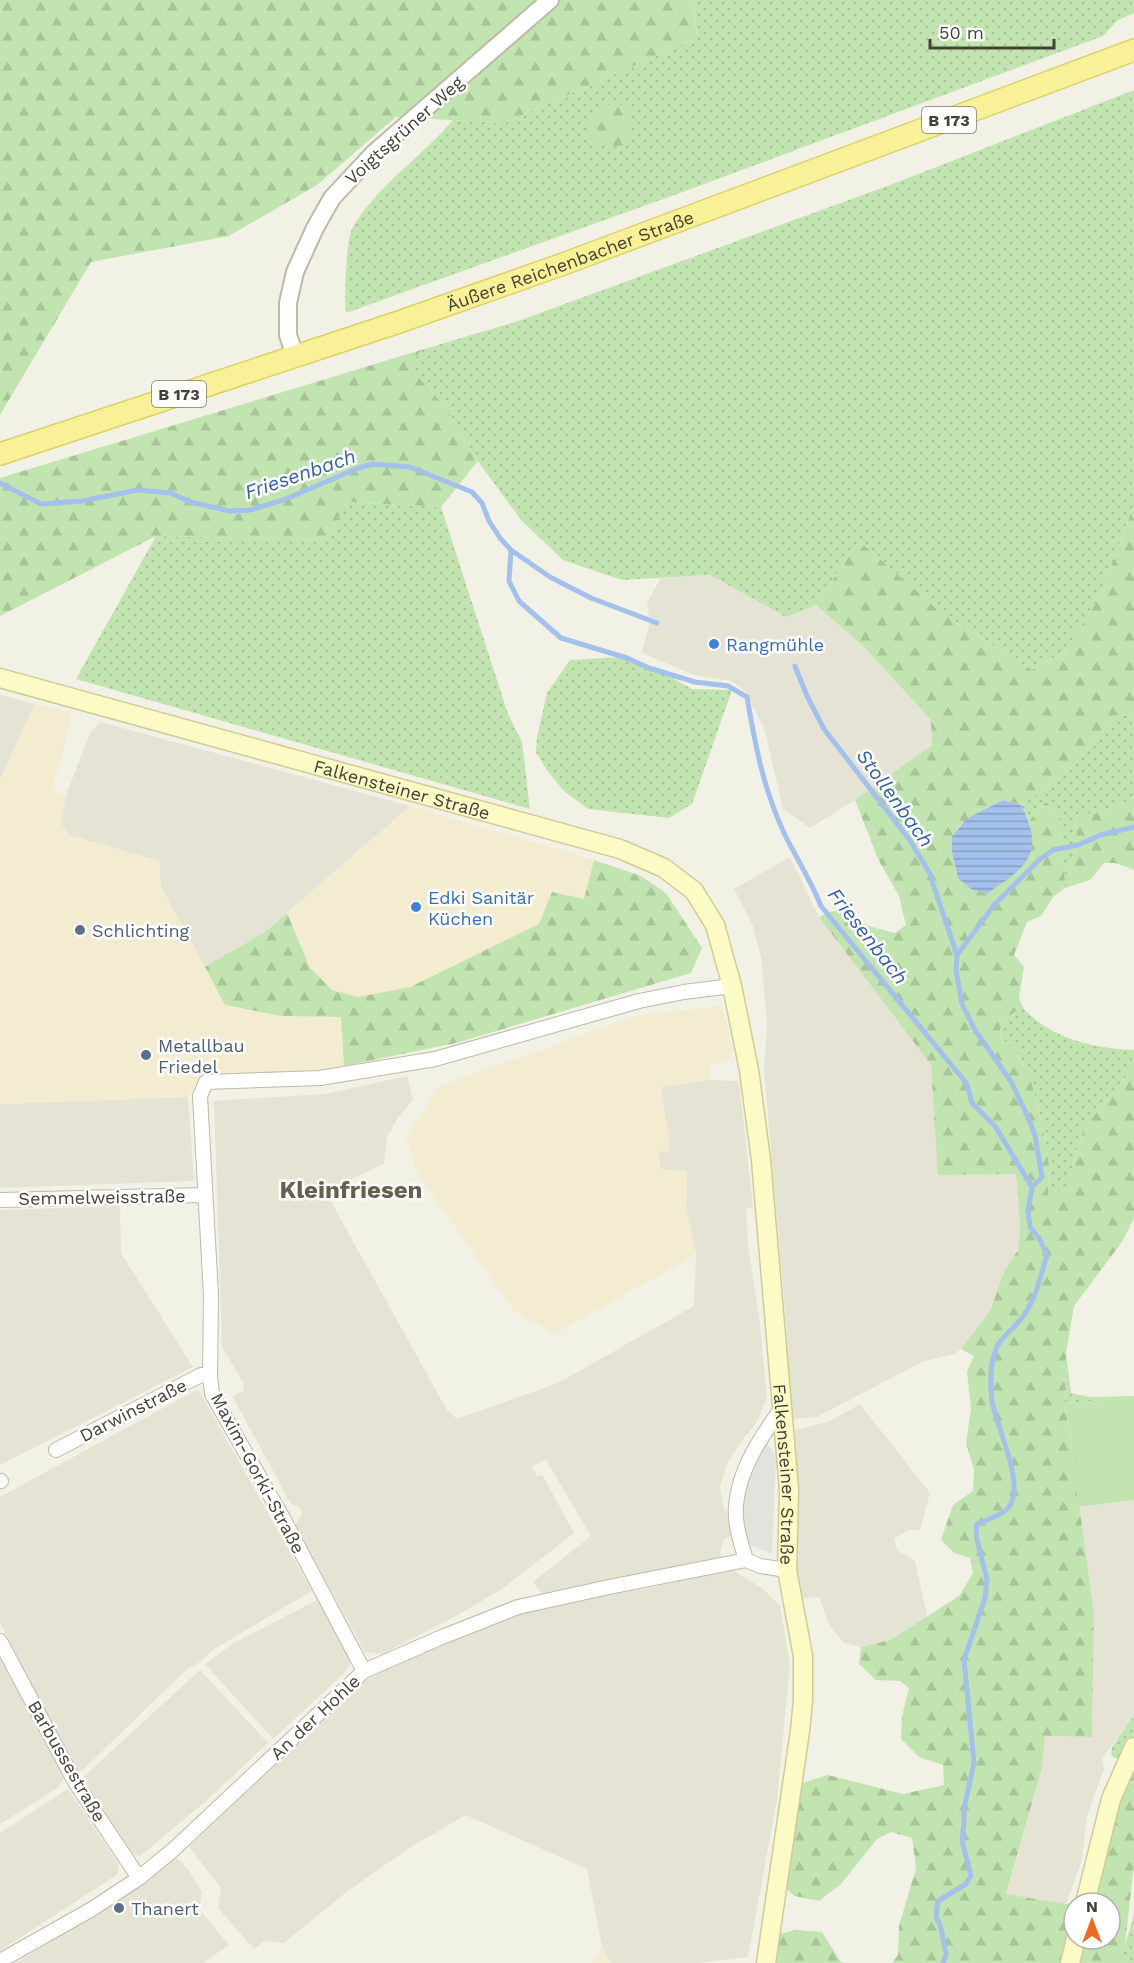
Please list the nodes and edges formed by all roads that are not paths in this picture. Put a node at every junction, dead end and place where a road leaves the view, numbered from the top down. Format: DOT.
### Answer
graph roads {
  1 [pos="550,0"];
  2 [pos="1134,51"];
  3 [pos="296,356"];
  4 [pos="0,454"];
  5 [pos="0,678"];
  6 [pos="732,986"];
  7 [pos="204,1195"];
  8 [pos="0,1200"];
  9 [pos="210,1376"];
  10 [pos="781,1409"];
  11 [pos="56,1450"];
  12 [pos="746,1560"];
  13 [pos="787,1570"];
  14 [pos="0,1641"];
  15 [pos="364,1671"];
  16 [pos="1134,1747"];
  17 [pos="139,1878"];
  18 [pos="1088,1891"];
  19 [pos="0,1961"];
  20 [pos="766,1963"];
  1 -- 3 [label="street, Voigtsgrüner Weg"];
  2 -- 3 [label="main road, Äußere Reichenbacher Straße / B 173"];
  3 -- 4 [label="main road, Äußere Reichenbacher Straße / B 173"];
  5 -- 6 [label="main road, Falkensteiner Straße"];
  6 -- 7 [label="street, Maxim-Gorki-Straße"];
  6 -- 10 [label="main road, Falkensteiner Straße"];
  7 -- 8 [label="street, Semmelweisstraße"];
  7 -- 9 [label="street, Maxim-Gorki-Straße"];
  9 -- 11 [label="street, Darwinstraße"];
  9 -- 15 [label="street, Maxim-Gorki-Straße"];
  10 -- 12 [label="street"];
  10 -- 13 [label="main road, Falkensteiner Straße"];
  12 -- 13 [label="street, An der Hohle"];
  12 -- 15 [label="street, An der Hohle"];
  13 -- 20 [label="main road, Falkensteiner Straße"];
  14 -- 17 [label="street, Barbussestraße"];
  15 -- 17 [label="street, An der Hohle"];
  16 -- 18 [label="main road"];
  17 -- 19 [label="street, An der Hohle"];
}
